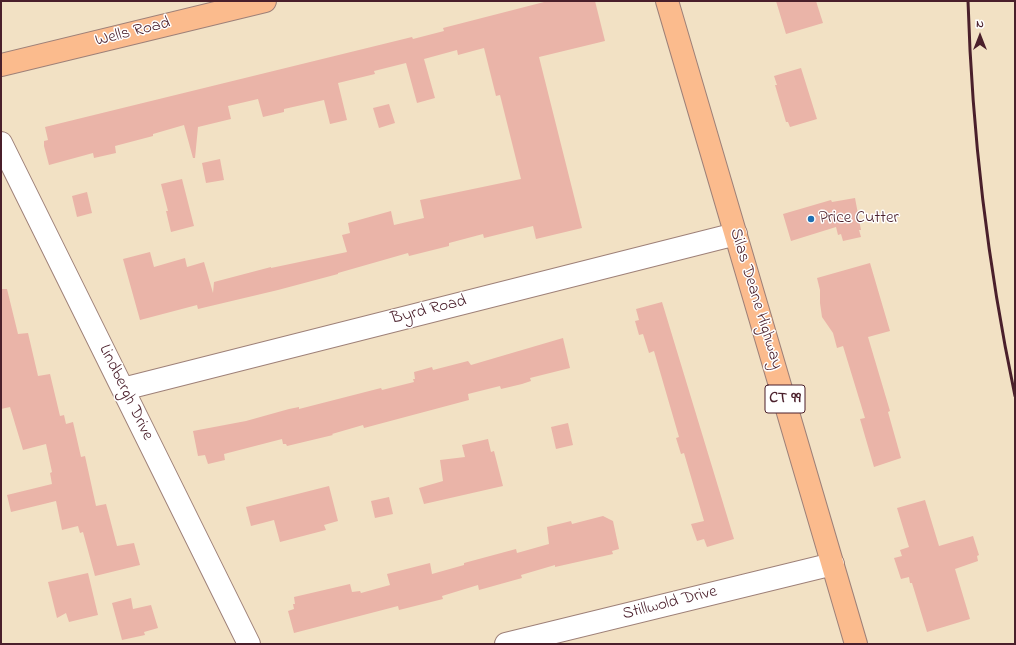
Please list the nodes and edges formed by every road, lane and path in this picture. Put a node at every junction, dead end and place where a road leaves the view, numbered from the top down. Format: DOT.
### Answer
graph roads {
  1 [pos="264,1"];
  2 [pos="668,1"];
  3 [pos="226,6"];
  4 [pos="1,64"];
  5 [pos="1,143"];
  6 [pos="736,234"];
  7 [pos="123,389"];
  8 [pos="833,564"];
  9 [pos="249,644"];
  10 [pos="506,644"];
  11 [pos="856,644"];
  1 -- 3 [label="main road, Wells Road"];
  2 -- 6 [label="main road, Silas Deane Highway / CT 99"];
  3 -- 4 [label="main road, Wells Road"];
  5 -- 7 [label="street, Lindbergh Drive"];
  6 -- 7 [label="street, Byrd Road"];
  6 -- 8 [label="main road, Silas Deane Highway / CT 99"];
  7 -- 9 [label="street, Lindbergh Drive"];
  8 -- 10 [label="street, Stillwold Drive"];
  8 -- 11 [label="main road, Silas Deane Highway / CT 99"];
}
